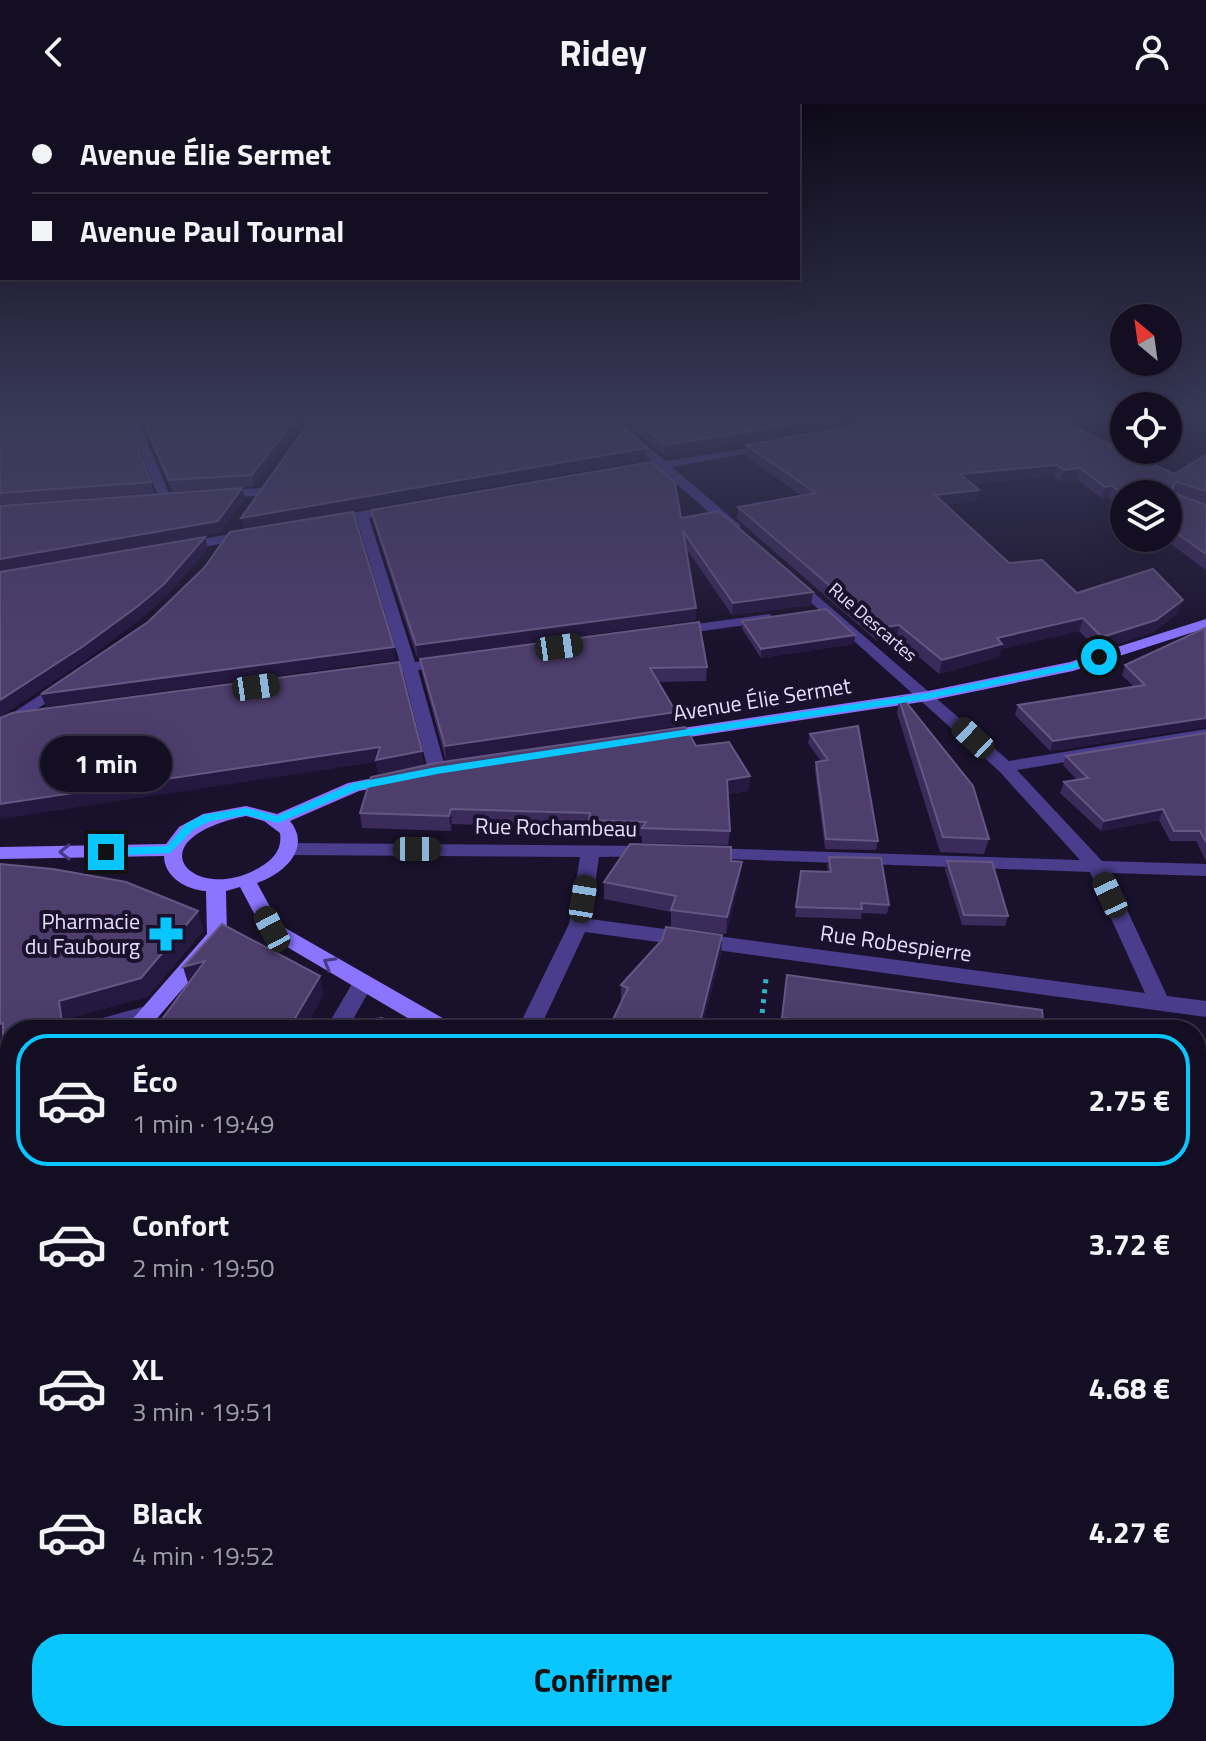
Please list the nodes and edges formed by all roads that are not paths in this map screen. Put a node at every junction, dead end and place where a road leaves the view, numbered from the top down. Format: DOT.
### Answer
graph roads {
  1 [pos="169,491"];
  2 [pos="233,491"];
  3 [pos="263,491"];
  4 [pos="694,491"];
  5 [pos="206,495"];
  6 [pos="150,499"];
  7 [pos="409,507"];
  8 [pos="362,515"];
  9 [pos="318,523"];
  10 [pos="273,531"];
  11 [pos="746,537"];
  12 [pos="228,539"];
  13 [pos="167,549"];
  14 [pos="216,554"];
  15 [pos="781,569"];
  16 [pos="782,617"];
  17 [pos="1206,623"];
  18 [pos="658,633"];
  19 [pos="472,659"];
  20 [pos="409,667"];
  21 [pos="364,673"];
  22 [pos="72,679"];
  23 [pos="928,696"];
  24 [pos="42,716"];
  25 [pos="6,724"];
  26 [pos="1206,734"];
  27 [pos="651,738"];
  28 [pos="1005,767"];
  29 [pos="278,820"];
  30 [pos="289,849"];
  31 [pos="170,850"];
  32 [pos="591,850"];
  33 [pos="0,853"];
  34 [pos="1098,868"];
  35 [pos="1206,870"];
  36 [pos="246,880"];
  37 [pos="216,885"];
  38 [pos="579,924"];
  39 [pos="363,982"];
  40 [pos="1160,1003"];
  41 [pos="1206,1009"];
  42 [pos="142,1020"];
  43 [pos="342,1020"];
  44 [pos="428,1020"];
  45 [pos="533,1020"];
  1 -- 6 [label="street"];
  2 -- 5 [label="street"];
  3 -- 12 [label="street"];
  4 -- 11 [label="street"];
  7 -- 8 [label="street"];
  8 -- 9 [label="street"];
  8 -- 20 [label="street"];
  10 -- 12 [label="street"];
  12 -- 13 [label="street"];
  12 -- 14 [label="street"];
  15 -- 23 [label="street, Rue Descartes"];
  16 -- 18 [label="street"];
  17 -- 23 [label="street, Avenue Élie Sermet"];
  19 -- 20 [label="street"];
  20 -- 21 [label="street"];
  20 -- 29 [label="street"];
  22 -- 25 [label="street"];
  23 -- 27 [label="street, Avenue Élie Sermet"];
  23 -- 28 [label="street, Rue Descartes"];
  24 -- 25 [label="street"];
  26 -- 28 [label="street"];
  28 -- 34 [label="street, Rue Descartes"];
  29 -- 30 [label="street"];
  29 -- 31 [label="street"];
  30 -- 32 [label="street, Rue Rochambeau"];
  30 -- 36 [label="street"];
  31 -- 33 [label="street, one-way"];
  31 -- 37 [label="street"];
  32 -- 34 [label="street, Rue Rochambeau"];
  32 -- 38 [label="street"];
  34 -- 35 [label="street, Rue Rochambeau"];
  34 -- 40 [label="street, Rue Descartes"];
  36 -- 37 [label="street"];
  39 -- 36 [label="street, one-way"];
  37 -- 42 [label="street"];
  38 -- 40 [label="street, Rue Robespierre"];
  38 -- 45 [label="street"];
  39 -- 43 [label="street"];
  39 -- 44 [label="street"];
  40 -- 41 [label="street, Rue Robespierre"];
}
